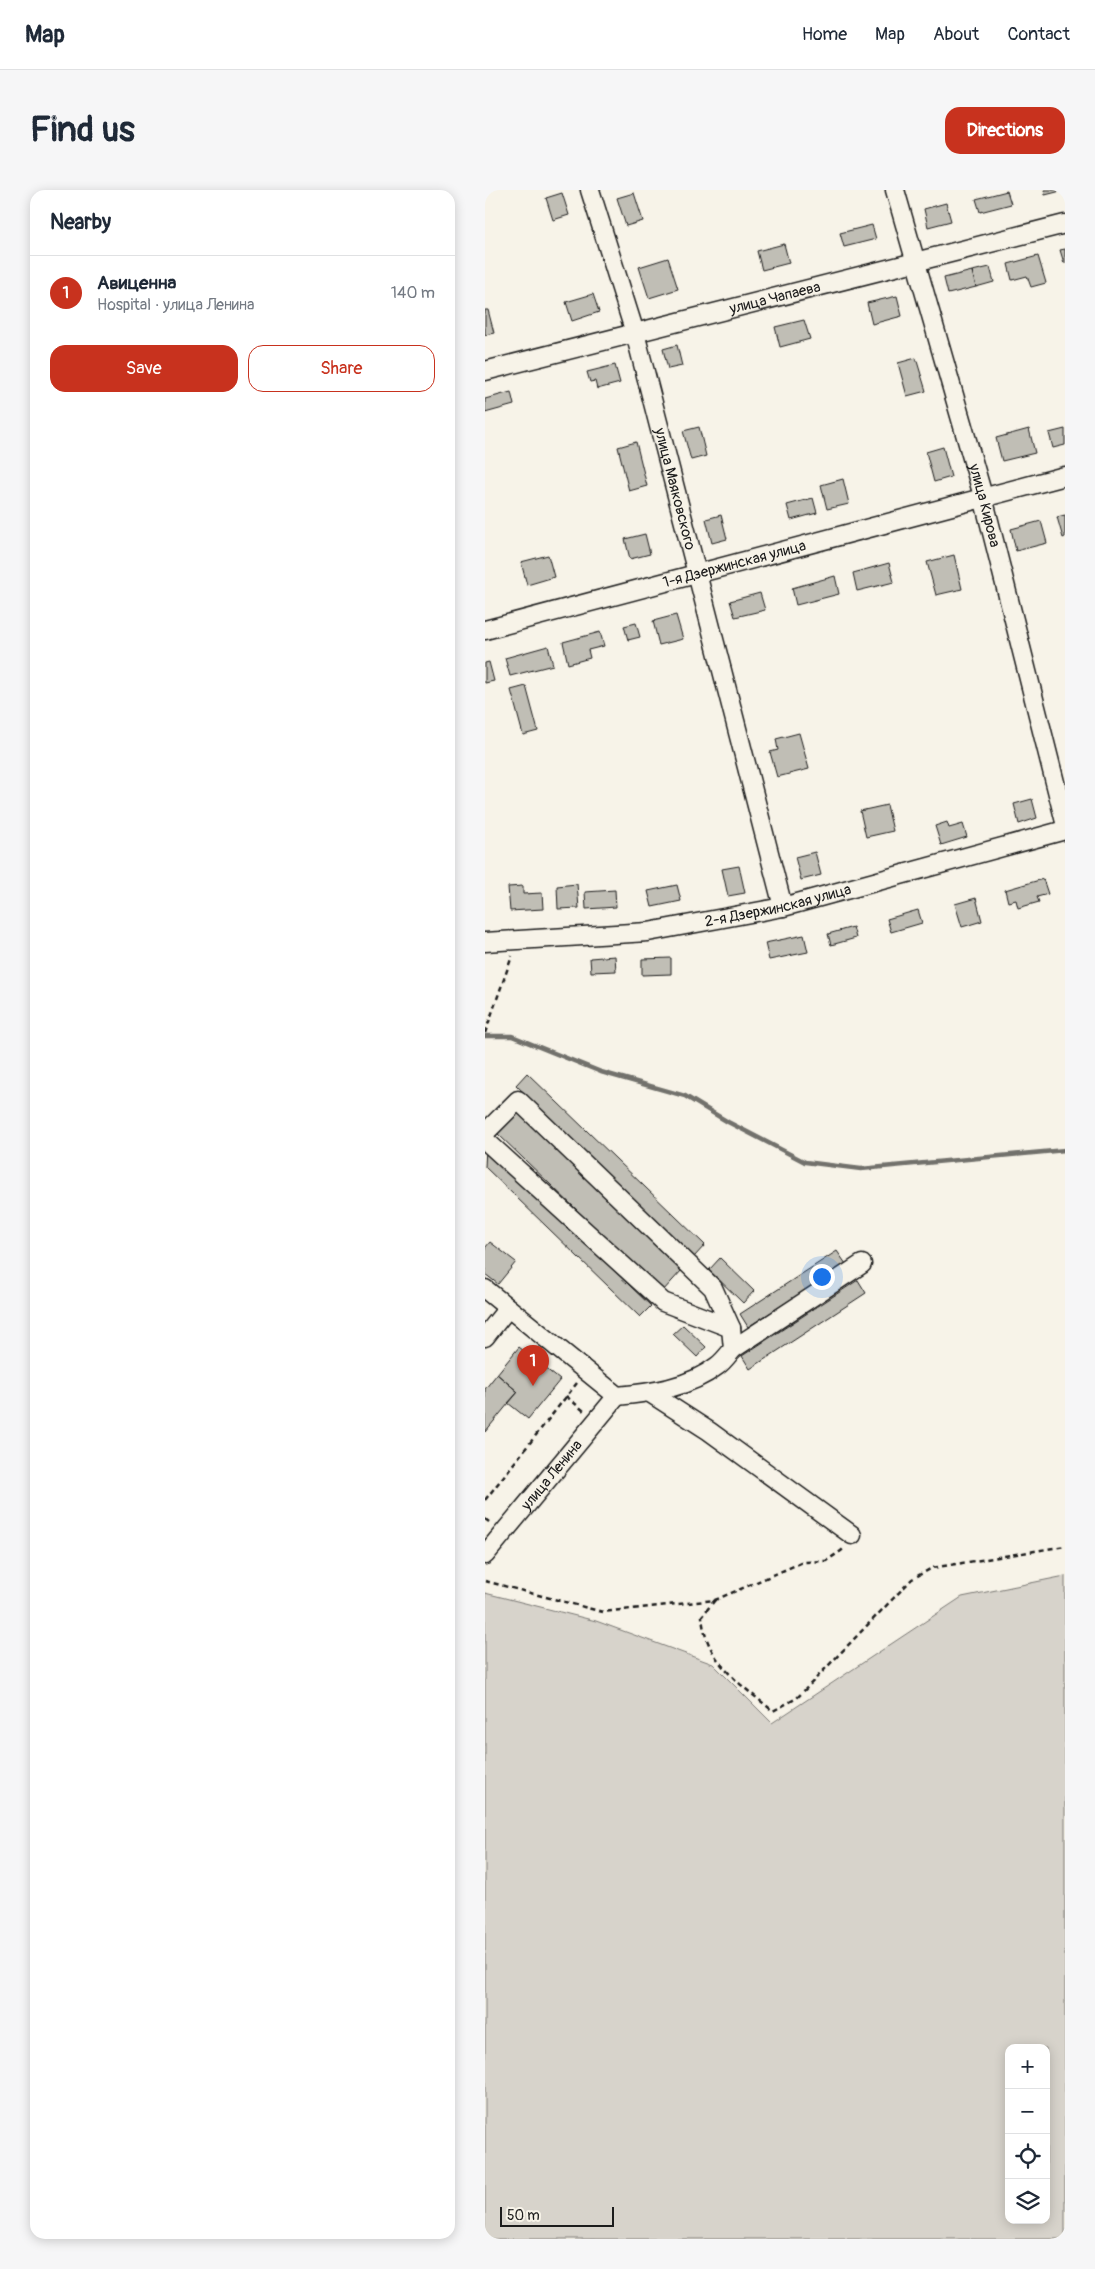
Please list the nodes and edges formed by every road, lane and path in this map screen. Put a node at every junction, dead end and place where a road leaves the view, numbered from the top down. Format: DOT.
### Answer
graph roads {
  1 [pos="590,190"];
  2 [pos="895,190"];
  3 [pos="1065,224"];
  4 [pos="916,262"];
  5 [pos="635,333"];
  6 [pos="485,371"];
  7 [pos="1065,476"];
  8 [pos="983,498"];
  9 [pos="697,573"];
  10 [pos="485,630"];
  11 [pos="1065,822"];
  12 [pos="1065,830"];
  13 [pos="783,907"];
  14 [pos="485,942"];
  15 [pos="509,962"];
  16 [pos="485,1032"];
  17 [pos="485,1133"];
  18 [pos="485,1140"];
  19 [pos="862,1264"];
  20 [pos="485,1289"];
  21 [pos="508,1308"];
  22 [pos="731,1328"];
  23 [pos="485,1337"];
  24 [pos="733,1349"];
  25 [pos="586,1371"];
  26 [pos="651,1393"];
  27 [pos="566,1396"];
  28 [pos="617,1396"];
  29 [pos="596,1421"];
  30 [pos="485,1500"];
  31 [pos="852,1535"];
  32 [pos="1065,1546"];
  33 [pos="485,1555"];
  34 [pos="485,1581"];
  35 [pos="715,1600"];
  1 -- 5 [label="street, улица Маяковского"];
  2 -- 4 [label="street, улица Кирова"];
  3 -- 4 [label="street, улица Чапаева"];
  4 -- 5 [label="street, улица Чапаева"];
  4 -- 8 [label="street, улица Кирова"];
  5 -- 6 [label="street, улица Чапаева"];
  5 -- 9 [label="street, улица Маяковского"];
  7 -- 8 [label="street, 1-я Дзержинская улица"];
  8 -- 9 [label="street, 1-я Дзержинская улица"];
  8 -- 11 [label="street, улица Кирова"];
  9 -- 10 [label="street, 1-я Дзержинская улица"];
  9 -- 13 [label="street, улица Маяковского"];
  12 -- 13 [label="street, 2-я Дзержинская улица"];
  13 -- 14 [label="street, 2-я Дзержинская улица"];
  15 -- 16 [label="path"];
  17 -- 22 [label="street"];
  18 -- 22 [label="street"];
  19 -- 24 [label="street"];
  20 -- 21 [label="street"];
  21 -- 23 [label="street"];
  21 -- 25 [label="street"];
  22 -- 24 [label="street"];
  24 -- 26 [label="street"];
  25 -- 27 [label="path"];
  25 -- 28 [label="street"];
  26 -- 28 [label="street"];
  26 -- 31 [label="street"];
  27 -- 29 [label="path"];
  27 -- 30 [label="path"];
  28 -- 29 [label="street, улица Ленина"];
  29 -- 33 [label="street, улица Ленина"];
  31 -- 35 [label="path"];
  32 -- 35 [label="path"];
  34 -- 35 [label="path"];
}
